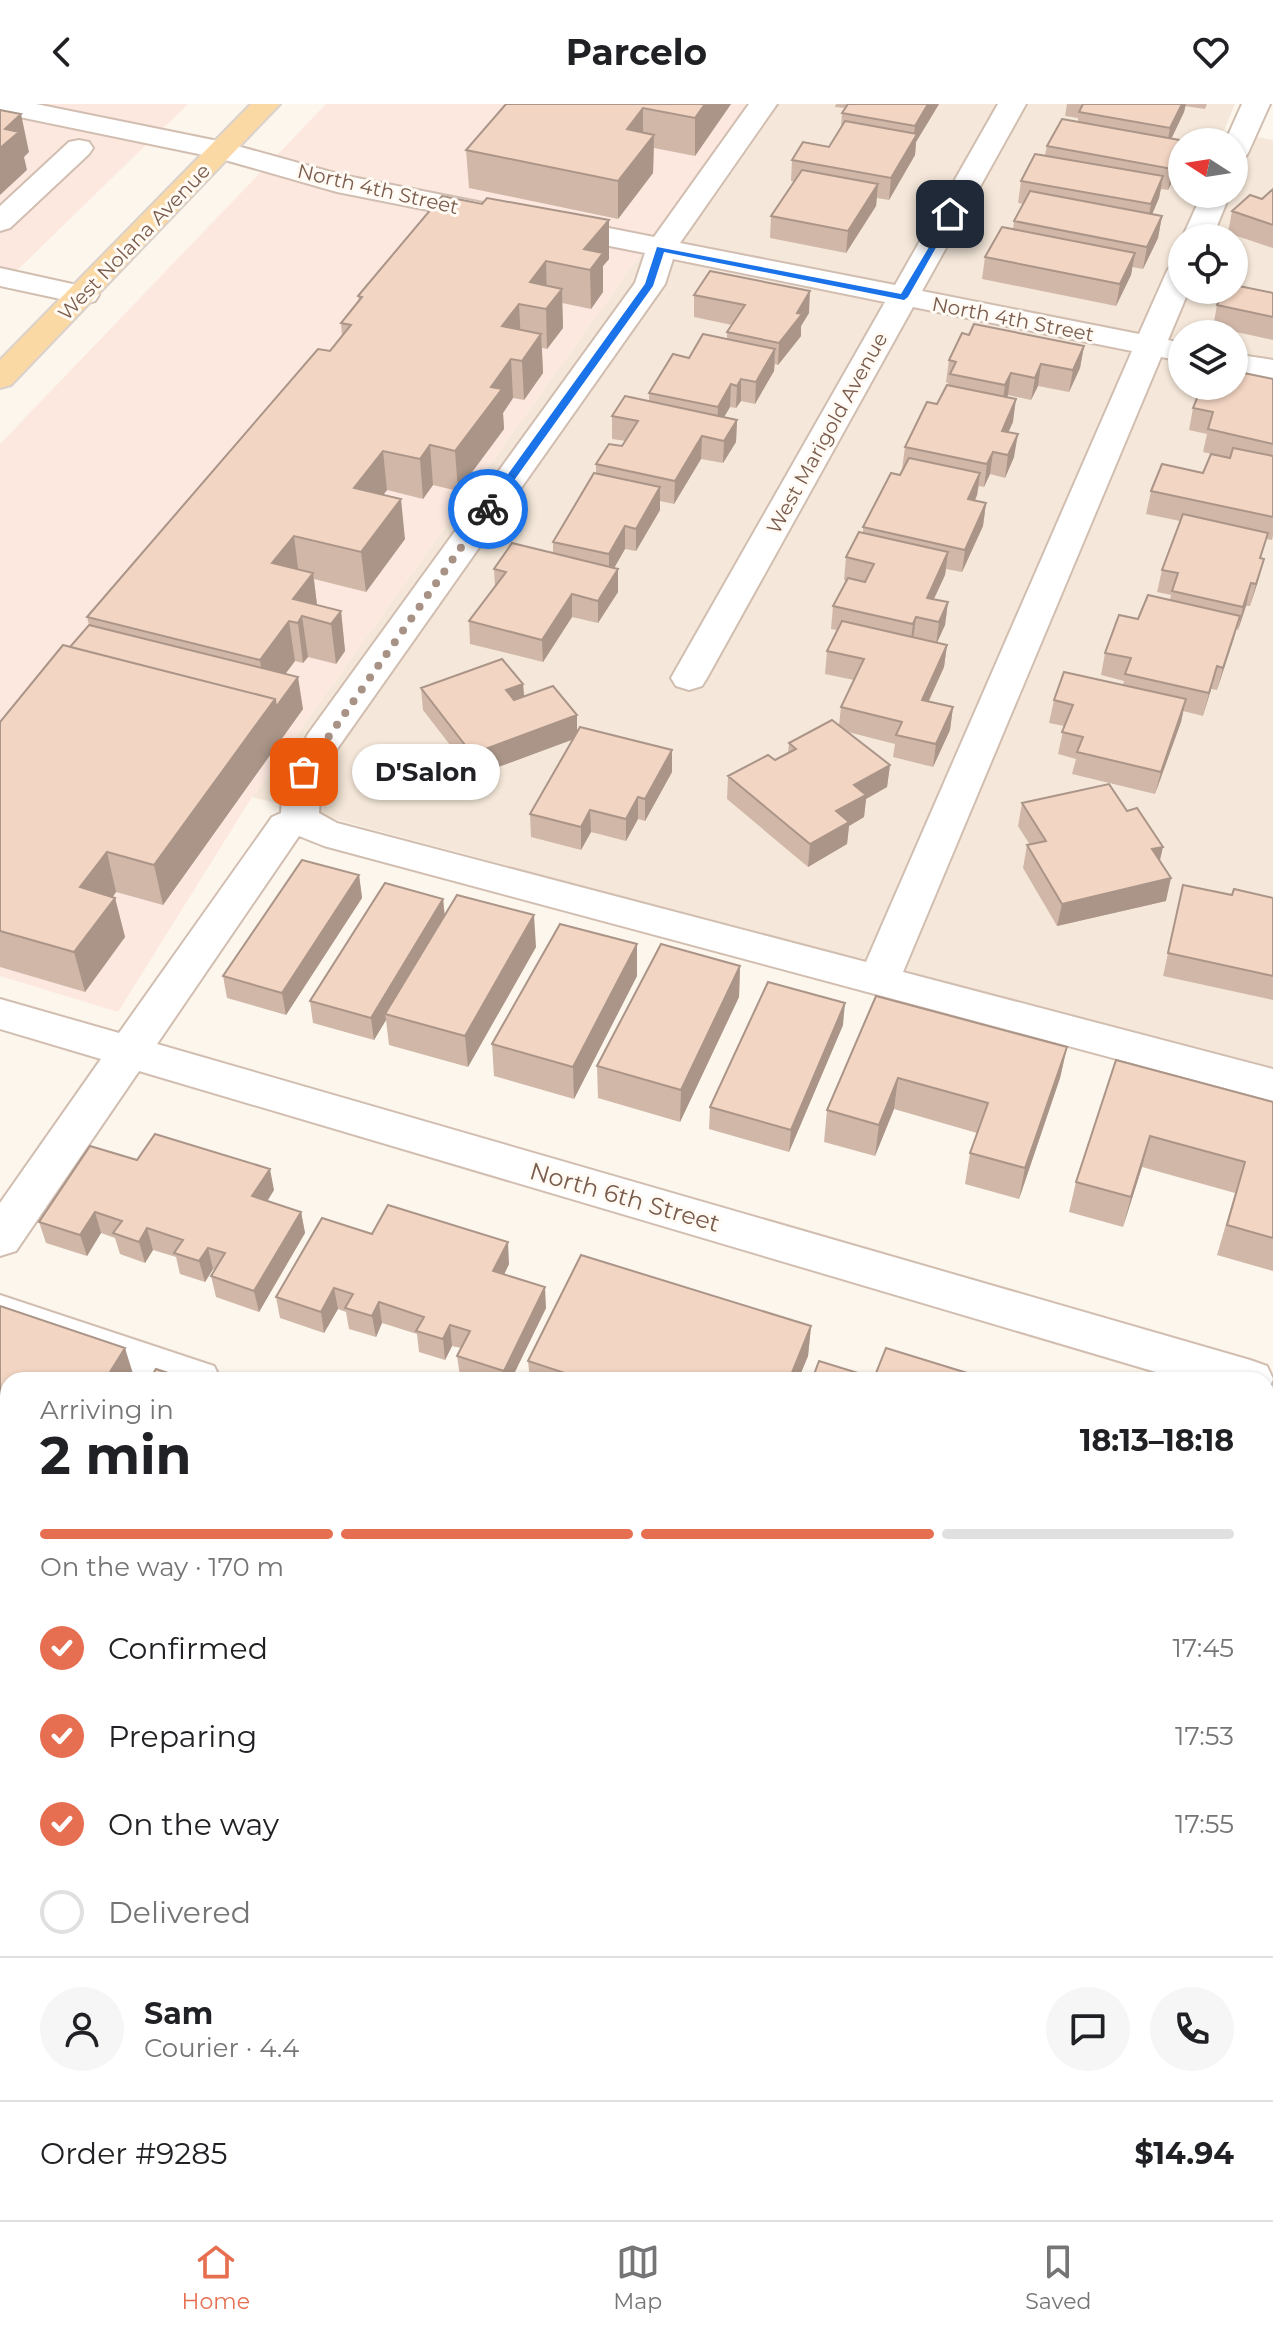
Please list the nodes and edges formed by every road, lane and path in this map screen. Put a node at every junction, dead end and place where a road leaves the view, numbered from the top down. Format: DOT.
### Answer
graph roads {
  1 [pos="266,104"];
  2 [pos="763,104"];
  3 [pos="1012,104"];
  4 [pos="0,105"];
  5 [pos="1248,129"];
  6 [pos="1273,133"];
  7 [pos="79,148"];
  8 [pos="223,150"];
  9 [pos="0,222"];
  10 [pos="661,249"];
  11 [pos="0,277"];
  12 [pos="84,295"];
  13 [pos="904,297"];
  14 [pos="1175,304"];
  15 [pos="1166,349"];
  16 [pos="1248,366"];
  17 [pos="1273,370"];
  18 [pos="0,378"];
  19 [pos="689,678"];
  20 [pos="301,820"];
  21 [pos="878,981"];
  22 [pos="0,1014"];
  23 [pos="129,1052"];
  24 [pos="1273,1085"];
  25 [pos="0,1238"];
  26 [pos="0,1314"];
  27 [pos="1178,1370"];
  28 [pos="173,1372"];
  1 -- 8 [label="main road, West Nolana Avenue"];
  2 -- 10 [label="street"];
  3 -- 13 [label="street, West Marigold Avenue"];
  4 -- 8 [label="street, North 4th Street"];
  5 -- 6 [label="street"];
  7 -- 9 [label="street"];
  8 -- 10 [label="street, North 4th Street"];
  8 -- 12 [label="main road, West Nolana Avenue"];
  10 -- 13 [label="street, North 4th Street"];
  10 -- 20 [label="street"];
  11 -- 12 [label="street"];
  12 -- 18 [label="main road, West Nolana Avenue"];
  13 -- 15 [label="street, North 4th Street"];
  13 -- 19 [label="street, West Marigold Avenue"];
  14 -- 15 [label="street"];
  15 -- 21 [label="street"];
  16 -- 17 [label="street"];
  20 -- 21 [label="street"];
  20 -- 23 [label="street"];
  21 -- 24 [label="street"];
  22 -- 23 [label="street, North 6th Street"];
  23 -- 25 [label="street"];
  23 -- 27 [label="street, North 6th Street"];
  26 -- 28 [label="street"];
}
